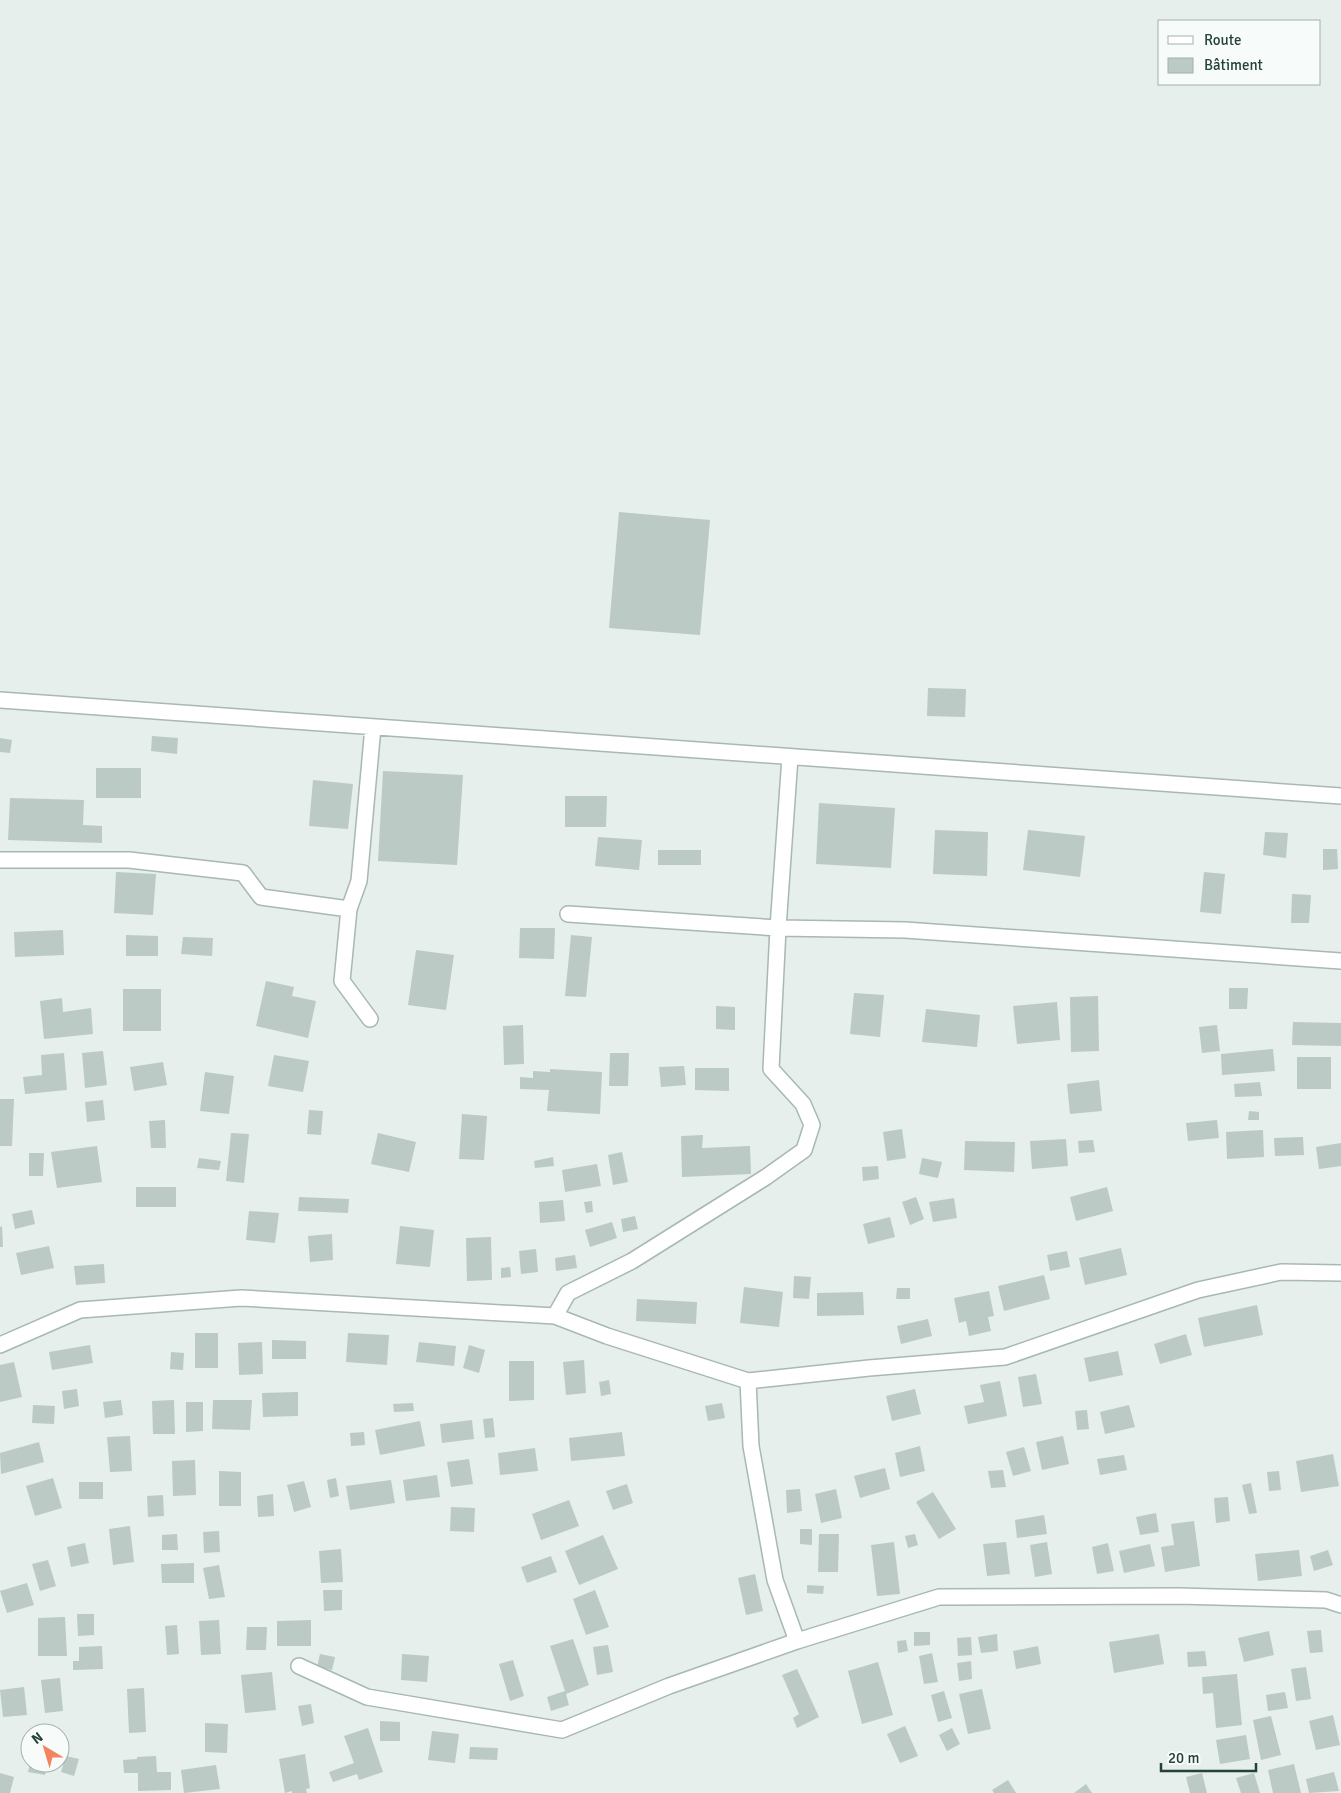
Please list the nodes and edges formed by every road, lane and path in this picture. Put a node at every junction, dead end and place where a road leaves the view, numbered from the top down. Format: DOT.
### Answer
graph roads {
  1 [pos="0,700"];
  2 [pos="373,727"];
  3 [pos="790,757"];
  4 [pos="1341,796"];
  5 [pos="0,860"];
  6 [pos="349,909"];
  7 [pos="568,914"];
  8 [pos="778,928"];
  9 [pos="1341,961"];
  10 [pos="370,1019"];
  11 [pos="1341,1273"];
  12 [pos="555,1316"];
  13 [pos="0,1345"];
  14 [pos="748,1381"];
  15 [pos="1341,1605"];
  16 [pos="796,1641"];
  17 [pos="299,1666"];
  1 -- 2 [label="street"];
  2 -- 3 [label="street"];
  2 -- 6 [label="street"];
  3 -- 4 [label="street"];
  3 -- 8 [label="street"];
  5 -- 6 [label="street"];
  6 -- 10 [label="street"];
  7 -- 8 [label="street"];
  8 -- 9 [label="street"];
  8 -- 12 [label="street"];
  11 -- 14 [label="street"];
  12 -- 13 [label="street"];
  12 -- 14 [label="street"];
  14 -- 16 [label="street"];
  15 -- 16 [label="street"];
  16 -- 17 [label="street"];
}
